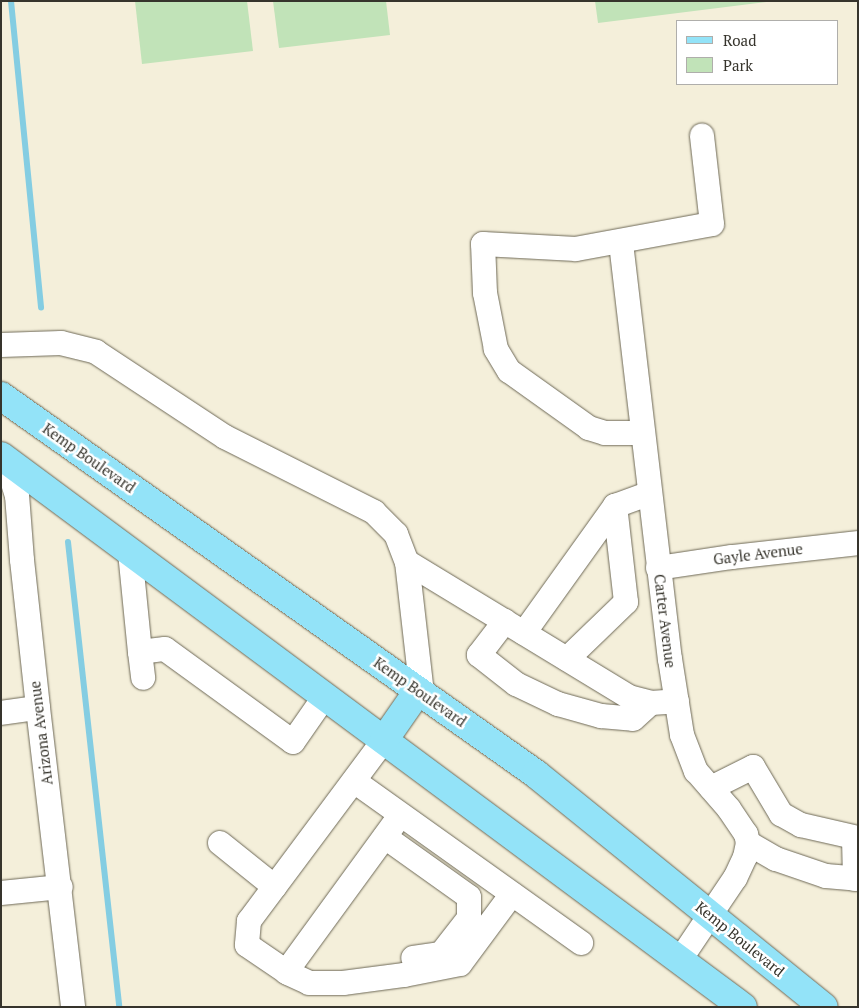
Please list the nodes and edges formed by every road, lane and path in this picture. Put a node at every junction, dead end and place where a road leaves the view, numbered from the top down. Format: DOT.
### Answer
graph roads {
  1 [pos="702,136"];
  2 [pos="621,242"];
  3 [pos="2,342"];
  4 [pos="1,396"];
  5 [pos="643,433"];
  6 [pos="4,458"];
  7 [pos="650,493"];
  8 [pos="616,506"];
  9 [pos="10,529"];
  10 [pos="858,543"];
  11 [pos="130,552"];
  12 [pos="407,562"];
  13 [pos="658,568"];
  14 [pos="505,621"];
  15 [pos="524,633"];
  16 [pos="140,652"];
  17 [pos="567,659"];
  18 [pos="143,678"];
  19 [pos="420,692"];
  20 [pos="325,696"];
  21 [pos="677,701"];
  22 [pos="651,703"];
  23 [pos="38,708"];
  24 [pos="1,713"];
  25 [pos="384,740"];
  26 [pos="354,781"];
  27 [pos="711,788"];
  28 [pos="401,815"];
  29 [pos="385,837"];
  30 [pos="856,838"];
  31 [pos="220,843"];
  32 [pos="748,843"];
  33 [pos="856,879"];
  34 [pos="61,887"];
  35 [pos="275,887"];
  36 [pos="1,894"];
  37 [pos="512,894"];
  38 [pos="710,915"];
  39 [pos="581,943"];
  40 [pos="680,960"];
  41 [pos="287,973"];
  42 [pos="740,1006"];
  43 [pos="73,1007"];
  44 [pos="824,1007"];
  1 -- 2 [label="street"];
  2 -- 5 [label="street, Carter Avenue"];
  2 -- 5 [label="street"];
  3 -- 12 [label="street"];
  4 -- 19 [label="main road, Kemp Boulevard"];
  5 -- 7 [label="street, Carter Avenue"];
  6 -- 9 [label="street, Arizona Avenue"];
  6 -- 11 [label="main road"];
  7 -- 8 [label="street"];
  7 -- 13 [label="street, Carter Avenue"];
  8 -- 15 [label="street"];
  8 -- 17 [label="street"];
  9 -- 23 [label="street, Arizona Avenue"];
  10 -- 13 [label="street, Gayle Avenue"];
  11 -- 16 [label="street"];
  11 -- 20 [label="main road"];
  12 -- 14 [label="street"];
  12 -- 19 [label="street"];
  13 -- 21 [label="street, Carter Avenue"];
  14 -- 15 [label="street"];
  14 -- 22 [label="street"];
  15 -- 17 [label="street"];
  16 -- 18 [label="street"];
  16 -- 20 [label="street"];
  17 -- 22 [label="street"];
  19 -- 25 [label="main road"];
  19 -- 38 [label="main road, Kemp Boulevard"];
  20 -- 25 [label="main road"];
  21 -- 22 [label="street"];
  21 -- 27 [label="street, Carter Avenue"];
  23 -- 24 [label="street"];
  23 -- 34 [label="street, Arizona Avenue"];
  25 -- 26 [label="street"];
  25 -- 40 [label="main road"];
  26 -- 28 [label="street"];
  26 -- 35 [label="street"];
  27 -- 30 [label="street"];
  27 -- 32 [label="street, Carter Avenue"];
  28 -- 29 [label="street"];
  28 -- 37 [label="street"];
  29 -- 41 [label="street"];
  29 -- 41 [label="street"];
  30 -- 33 [label="street"];
  31 -- 35 [label="street"];
  32 -- 33 [label="street"];
  32 -- 38 [label="street"];
  34 -- 36 [label="street"];
  34 -- 43 [label="street, Arizona Avenue"];
  35 -- 41 [label="street"];
  37 -- 39 [label="street"];
  37 -- 41 [label="street"];
  38 -- 40 [label="street"];
  38 -- 44 [label="main road, Kemp Boulevard"];
  40 -- 42 [label="main road"];
}
